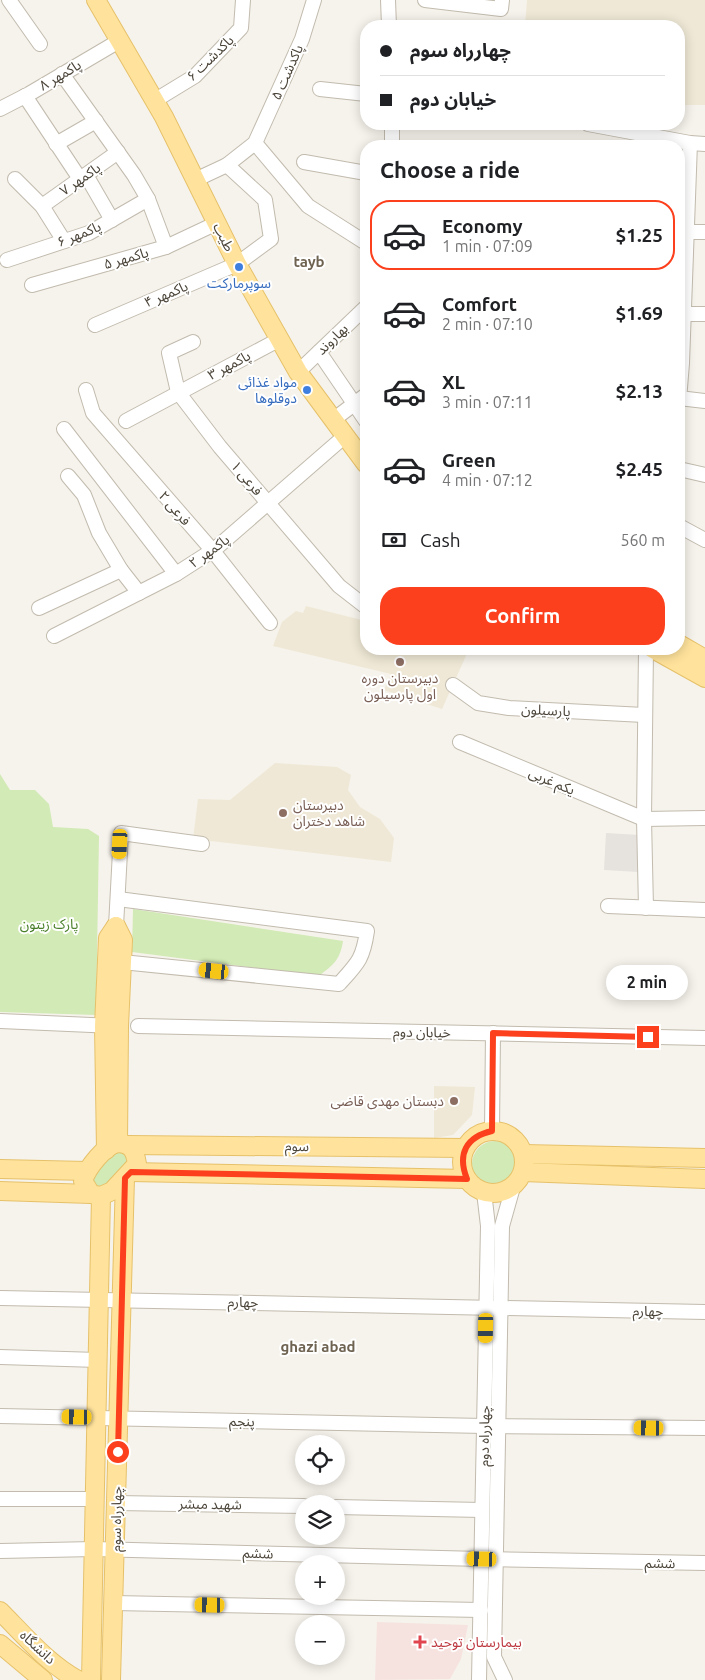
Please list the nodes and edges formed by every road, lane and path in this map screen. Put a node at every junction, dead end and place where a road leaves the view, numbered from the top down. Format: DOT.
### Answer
graph roads {
  1 [pos="4,0"];
  2 [pos="9,0"];
  3 [pos="96,0"];
  4 [pos="243,0"];
  5 [pos="314,0"];
  6 [pos="388,0"];
  7 [pos="425,0"];
  8 [pos="502,0"];
  9 [pos="0,3"];
  10 [pos="389,20"];
  11 [pos="119,41"];
  12 [pos="40,44"];
  13 [pos="62,74"];
  14 [pos="320,89"];
  15 [pos="360,93"];
  16 [pos="25,96"];
  17 [pos="154,101"];
  18 [pos="0,109"];
  19 [pos="96,121"];
  20 [pos="620,130"];
  21 [pos="674,140"];
  22 [pos="685,142"];
  23 [pos="255,143"];
  24 [pos="690,143"];
  25 [pos="56,144"];
  26 [pos="705,144"];
  27 [pos="118,152"];
  28 [pos="304,162"];
  29 [pos="227,165"];
  30 [pos="360,173"];
  31 [pos="83,177"];
  32 [pos="685,177"];
  33 [pos="15,179"];
  34 [pos="195,180"];
  35 [pos="148,199"];
  36 [pos="42,206"];
  37 [pos="685,212"];
  38 [pos="112,220"];
  39 [pos="217,223"];
  40 [pos="687,232"];
  41 [pos="705,232"];
  42 [pos="360,239"];
  43 [pos="64,241"];
  44 [pos="685,246"];
  45 [pos="166,247"];
  46 [pos="7,260"];
  47 [pos="237,264"];
  48 [pos="32,285"];
  49 [pos="685,314"];
  50 [pos="705,314"];
  51 [pos="360,320"];
  52 [pos="94,324"];
  53 [pos="280,339"];
  54 [pos="193,342"];
  55 [pos="319,352"];
  56 [pos="298,372"];
  57 [pos="86,390"];
  58 [pos="178,392"];
  59 [pos="685,399"];
  60 [pos="360,400"];
  61 [pos="705,401"];
  62 [pos="354,404"];
  63 [pos="360,412"];
  64 [pos="333,420"];
  65 [pos="126,421"];
  66 [pos="64,429"];
  67 [pos="345,436"];
  68 [pos="360,456"];
  69 [pos="685,470"];
  70 [pos="705,475"];
  71 [pos="68,476"];
  72 [pos="268,503"];
  73 [pos="685,529"];
  74 [pos="705,540"];
  75 [pos="212,551"];
  76 [pos="121,570"];
  77 [pos="176,574"];
  78 [pos="139,593"];
  79 [pos="360,602"];
  80 [pos="39,608"];
  81 [pos="270,623"];
  82 [pos="54,636"];
  83 [pos="685,647"];
  84 [pos="646,655"];
  85 [pos="664,655"];
  86 [pos="705,659"];
  87 [pos="705,678"];
  88 [pos="453,685"];
  89 [pos="644,715"];
  90 [pos="460,742"];
  91 [pos="705,818"];
  92 [pos="644,819"];
  93 [pos="202,844"];
  94 [pos="118,899"];
  95 [pos="608,906"];
  96 [pos="646,908"];
  97 [pos="705,910"];
  98 [pos="116,926"];
  99 [pos="122,962"];
  100 [pos="0,1021"];
  101 [pos="112,1026"];
  102 [pos="138,1026"];
  103 [pos="493,1033"];
  104 [pos="705,1038"];
  105 [pos="492,1131"];
  106 [pos="117,1146"];
  107 [pos="226,1146"];
  108 [pos="341,1147"];
  109 [pos="466,1148"];
  110 [pos="524,1154"];
  111 [pos="662,1156"];
  112 [pos="705,1158"];
  113 [pos="0,1169"];
  114 [pos="87,1171"];
  115 [pos="523,1172"];
  116 [pos="227,1174"];
  117 [pos="128,1175"];
  118 [pos="341,1176"];
  119 [pos="662,1176"];
  120 [pos="467,1179"];
  121 [pos="705,1179"];
  122 [pos="513,1187"];
  123 [pos="0,1192"];
  124 [pos="484,1192"];
  125 [pos="96,1195"];
  126 [pos="0,1298"];
  127 [pos="99,1299"];
  128 [pos="122,1300"];
  129 [pos="493,1308"];
  130 [pos="705,1312"];
  131 [pos="0,1357"];
  132 [pos="98,1360"];
  133 [pos="0,1416"];
  134 [pos="97,1418"];
  135 [pos="118,1418"];
  136 [pos="491,1426"];
  137 [pos="705,1428"];
  138 [pos="0,1499"];
  139 [pos="95,1499"];
  140 [pos="116,1503"];
  141 [pos="295,1506"];
  142 [pos="345,1507"];
  143 [pos="482,1510"];
  144 [pos="94,1549"];
  145 [pos="115,1550"];
  146 [pos="0,1551"];
  147 [pos="489,1560"];
  148 [pos="705,1563"];
  149 [pos="114,1603"];
  150 [pos="480,1610"];
  151 [pos="0,1611"];
  152 [pos="0,1644"];
  153 [pos="43,1680"];
  154 [pos="78,1680"];
  155 [pos="91,1680"];
  156 [pos="111,1680"];
  157 [pos="479,1680"];
  158 [pos="505,1680"];
  1 -- 9 [label="street"];
  2 -- 12 [label="street"];
  3 -- 11 [label="main road, طیب"];
  4 -- 17 [label="street, پاکدشت ۶"];
  5 -- 23 [label="street, پاکدشت ۵"];
  6 -- 10 [label="street"];
  7 -- 8 [label="street"];
  11 -- 13 [label="street, پاکمهر ۸"];
  11 -- 17 [label="main road, طیب"];
  13 -- 16 [label="street, پاکمهر ۸"];
  13 -- 19 [label="street"];
  14 -- 15 [label="street"];
  16 -- 18 [label="street, پاکمهر ۸"];
  16 -- 25 [label="street"];
  17 -- 34 [label="main road, طیب"];
  19 -- 25 [label="street"];
  19 -- 27 [label="street"];
  20 -- 21 [label="street"];
  22 -- 24 [label="street"];
  23 -- 29 [label="street"];
  23 -- 42 [label="street"];
  24 -- 26 [label="street"];
  24 -- 32 [label="street"];
  25 -- 31 [label="street"];
  27 -- 31 [label="street, پاکمهر ۷"];
  27 -- 35 [label="street"];
  28 -- 30 [label="street"];
  29 -- 34 [label="street"];
  29 -- 47 [label="street, پاکمهر ۴"];
  31 -- 36 [label="street, پاکمهر ۷"];
  31 -- 38 [label="street"];
  33 -- 36 [label="street"];
  34 -- 39 [label="main road, طیب"];
  35 -- 38 [label="street, پاکمهر ۶"];
  35 -- 45 [label="street"];
  36 -- 43 [label="street"];
  37 -- 40 [label="street"];
  38 -- 43 [label="street, پاکمهر ۶"];
  39 -- 45 [label="street, پاکمهر ۵"];
  39 -- 47 [label="main road, طیب"];
  40 -- 41 [label="street"];
  40 -- 44 [label="street"];
  43 -- 46 [label="street, پاکمهر ۶"];
  45 -- 48 [label="street, پاکمهر ۵"];
  47 -- 52 [label="street, پاکمهر ۴"];
  47 -- 53 [label="main road, طیب"];
  49 -- 50 [label="street"];
  51 -- 55 [label="street, بهاروند"];
  53 -- 56 [label="main road, طیب"];
  53 -- 58 [label="street, پاکمهر ۳"];
  54 -- 58 [label="street, فرعی ۱"];
  55 -- 56 [label="street, بهاروند"];
  55 -- 62 [label="street"];
  56 -- 64 [label="main road, طیب"];
  57 -- 75 [label="street, فرعی ۲"];
  58 -- 65 [label="street, پاکمهر ۳"];
  58 -- 72 [label="street, فرعی ۱"];
  59 -- 61 [label="street"];
  60 -- 62 [label="street"];
  62 -- 63 [label="street"];
  62 -- 64 [label="street"];
  64 -- 67 [label="main road, طیب"];
  66 -- 77 [label="street"];
  67 -- 68 [label="main road, طیب"];
  67 -- 72 [label="street, پاکمهر ۲"];
  69 -- 70 [label="street"];
  71 -- 76 [label="street"];
  72 -- 75 [label="street, پاکمهر ۲"];
  72 -- 79 [label="street, فرعی ۱"];
  73 -- 74 [label="street"];
  75 -- 77 [label="street, پاکمهر ۲"];
  75 -- 81 [label="street, فرعی ۲"];
  76 -- 78 [label="street"];
  76 -- 80 [label="street"];
  77 -- 78 [label="street, پاکمهر ۲"];
  78 -- 82 [label="street, پاکمهر ۲"];
  83 -- 86 [label="main road"];
  84 -- 89 [label="street"];
  85 -- 87 [label="main road"];
  88 -- 89 [label="street, پارسیلون"];
  89 -- 92 [label="street"];
  90 -- 92 [label="street, یکم غربی"];
  91 -- 92 [label="street"];
  92 -- 96 [label="street"];
  93 -- 94 [label="street"];
  94 -- 98 [label="street"];
  94 -- 99 [label="street"];
  95 -- 96 [label="street"];
  96 -- 97 [label="street"];
  98 -- 99 [label="main road"];
  98 -- 101 [label="main road"];
  99 -- 101 [label="main road"];
  100 -- 101 [label="street"];
  101 -- 106 [label="main road"];
  102 -- 103 [label="street, خیابان دوم"];
  103 -- 104 [label="street, خیابان دوم"];
  103 -- 105 [label="street"];
  105 -- 109 [label="main road"];
  105 -- 110 [label="main road"];
  106 -- 107 [label="main road, سوم"];
  106 -- 114 [label="main road"];
  106 -- 117 [label="main road, چهارراه سوم"];
  107 -- 108 [label="main road, سوم"];
  107 -- 116 [label="main road"];
  108 -- 109 [label="main road, سوم"];
  108 -- 118 [label="main road"];
  109 -- 120 [label="main road"];
  110 -- 111 [label="main road"];
  110 -- 115 [label="main road"];
  111 -- 112 [label="main road"];
  111 -- 119 [label="main road"];
  113 -- 114 [label="main road"];
  114 -- 125 [label="main road, چهارراه سوم"];
  115 -- 119 [label="main road"];
  115 -- 122 [label="main road"];
  116 -- 117 [label="main road"];
  116 -- 118 [label="main road"];
  117 -- 125 [label="main road"];
  117 -- 128 [label="main road, چهارراه سوم"];
  118 -- 120 [label="main road"];
  119 -- 121 [label="main road"];
  120 -- 124 [label="main road"];
  122 -- 124 [label="main road"];
  122 -- 129 [label="street"];
  123 -- 125 [label="main road"];
  124 -- 129 [label="street"];
  125 -- 127 [label="main road, چهارراه سوم"];
  126 -- 127 [label="street, چهارم"];
  127 -- 128 [label="street, چهارم"];
  127 -- 132 [label="main road, چهارراه سوم"];
  128 -- 129 [label="street, چهارم"];
  128 -- 135 [label="main road, چهارراه سوم"];
  129 -- 130 [label="street, چهارم"];
  129 -- 136 [label="street"];
  131 -- 132 [label="street"];
  132 -- 134 [label="main road, چهارراه سوم"];
  133 -- 134 [label="street, پنجم"];
  134 -- 135 [label="street, پنجم"];
  134 -- 139 [label="main road, چهارراه سوم"];
  135 -- 136 [label="street, پنجم"];
  135 -- 140 [label="main road, چهارراه سوم"];
  136 -- 137 [label="street, پنجم"];
  136 -- 143 [label="street, چهارراه دوم"];
  136 -- 147 [label="street"];
  138 -- 139 [label="street"];
  139 -- 144 [label="main road, چهارراه سوم"];
  140 -- 141 [label="street, شهید مبشر"];
  140 -- 145 [label="main road, چهارراه سوم"];
  142 -- 143 [label="street"];
  143 -- 147 [label="street, چهارراه دوم"];
  144 -- 145 [label="street, ششم"];
  144 -- 146 [label="street, ششم"];
  144 -- 155 [label="main road, چهارراه سوم"];
  145 -- 147 [label="street, ششم"];
  145 -- 149 [label="main road, چهارراه سوم"];
  147 -- 148 [label="street, ششم"];
  147 -- 150 [label="street, چهارراه دوم"];
  147 -- 158 [label="street"];
  149 -- 150 [label="street"];
  149 -- 156 [label="main road, چهارراه سوم"];
  150 -- 157 [label="street, چهارراه دوم"];
  151 -- 154 [label="main road, دانشگاه"];
  152 -- 153 [label="main road, دانشگاه"];
}
